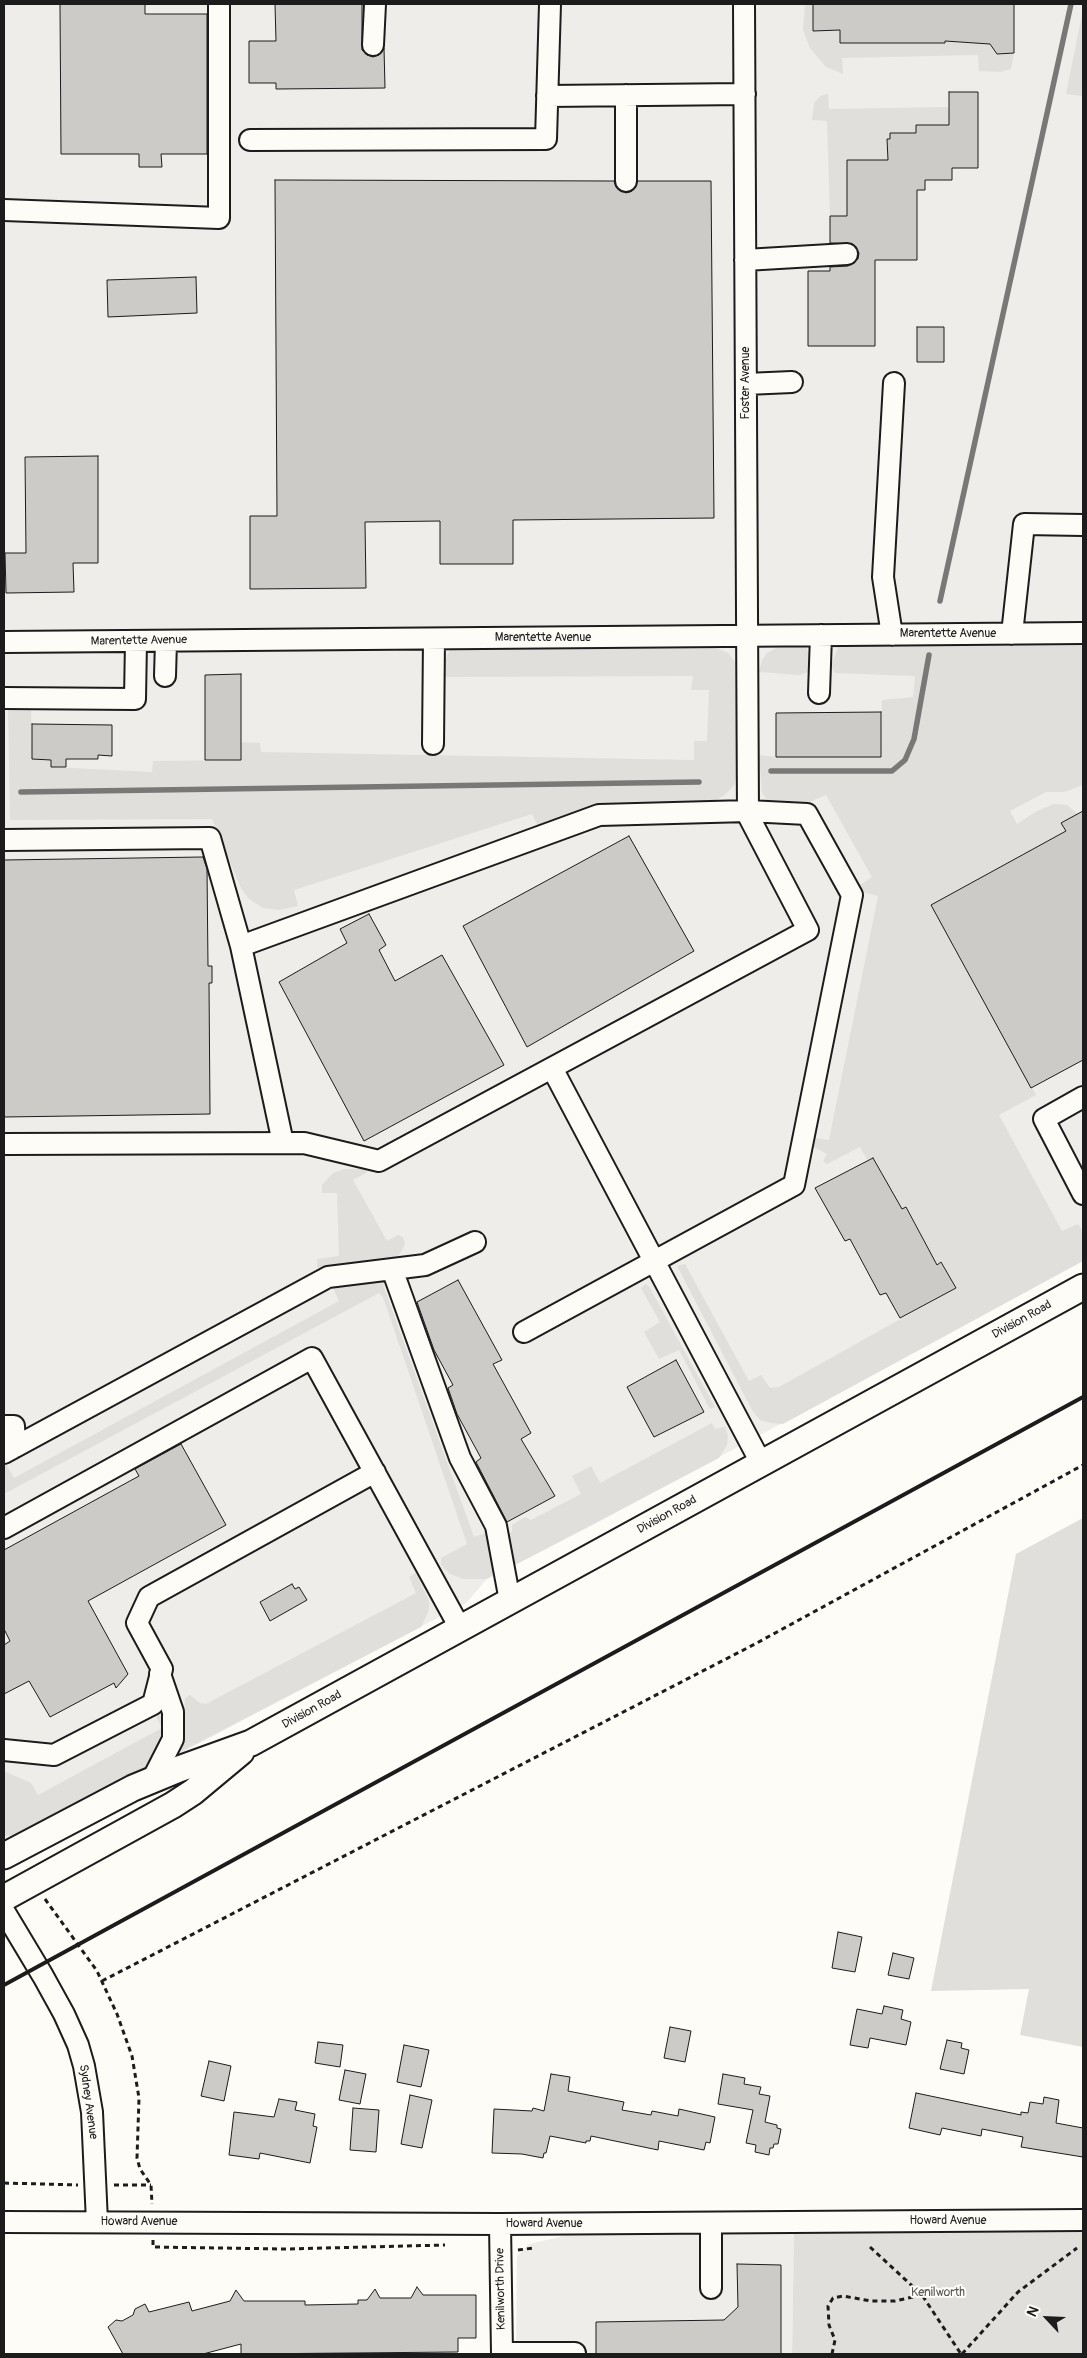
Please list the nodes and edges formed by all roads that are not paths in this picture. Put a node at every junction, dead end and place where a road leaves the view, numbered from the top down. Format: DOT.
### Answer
graph roads {
  1 [pos="219,4"];
  2 [pos="375,4"];
  3 [pos="550,4"];
  4 [pos="744,4"];
  5 [pos="373,44"];
  6 [pos="744,94"];
  7 [pos="626,95"];
  8 [pos="547,96"];
  9 [pos="250,140"];
  10 [pos="626,181"];
  11 [pos="4,210"];
  12 [pos="847,254"];
  13 [pos="745,260"];
  14 [pos="792,382"];
  15 [pos="894,383"];
  16 [pos="746,384"];
  17 [pos="1083,525"];
  18 [pos="1083,633"];
  19 [pos="1012,634"];
  20 [pos="820,635"];
  21 [pos="892,635"];
  22 [pos="746,636"];
  23 [pos="434,638"];
  24 [pos="136,641"];
  25 [pos="166,641"];
  26 [pos="4,642"];
  27 [pos="165,676"];
  28 [pos="819,693"];
  29 [pos="4,698"];
  30 [pos="433,744"];
  31 [pos="748,811"];
  32 [pos="4,840"];
  33 [pos="240,946"];
  34 [pos="552,1068"];
  35 [pos="1083,1096"];
  36 [pos="283,1142"];
  37 [pos="4,1144"];
  38 [pos="1083,1194"];
  39 [pos="475,1242"];
  40 [pos="655,1261"];
  41 [pos="392,1269"];
  42 [pos="1083,1287"];
  43 [pos="524,1332"];
  44 [pos="4,1426"];
  45 [pos="9,1450"];
  46 [pos="761,1463"];
  47 [pos="375,1472"];
  48 [pos="4,1528"];
  49 [pos="510,1601"];
  50 [pos="460,1628"];
  51 [pos="160,1674"];
  52 [pos="251,1743"];
  53 [pos="4,1750"];
  54 [pos="152,1780"];
  55 [pos="4,1856"];
  56 [pos="4,1898"];
  57 [pos="4,1911"];
  58 [pos="1083,2220"];
  59 [pos="4,2222"];
  60 [pos="97,2222"];
  61 [pos="711,2223"];
  62 [pos="500,2224"];
  63 [pos="711,2288"];
  64 [pos="574,2353"];
  65 [pos="502,2354"];
  1 -- 11 [label="street"];
  2 -- 5 [label="street"];
  3 -- 8 [label="street"];
  4 -- 6 [label="street, Foster Avenue"];
  6 -- 7 [label="street"];
  6 -- 13 [label="street, Foster Avenue"];
  7 -- 8 [label="street"];
  7 -- 10 [label="street"];
  8 -- 9 [label="street"];
  12 -- 13 [label="street"];
  13 -- 16 [label="street, Foster Avenue"];
  14 -- 16 [label="street"];
  15 -- 21 [label="street"];
  16 -- 22 [label="street, Foster Avenue"];
  17 -- 19 [label="street"];
  18 -- 19 [label="street, Marentette Avenue"];
  19 -- 21 [label="street, Marentette Avenue"];
  20 -- 21 [label="street, Marentette Avenue"];
  20 -- 22 [label="street, Marentette Avenue"];
  20 -- 28 [label="street"];
  22 -- 23 [label="street, Marentette Avenue"];
  22 -- 31 [label="street, Foster Avenue"];
  23 -- 25 [label="street, Marentette Avenue"];
  23 -- 30 [label="street"];
  24 -- 25 [label="street, Marentette Avenue"];
  24 -- 26 [label="street, Marentette Avenue"];
  24 -- 29 [label="street"];
  25 -- 27 [label="street"];
  31 -- 33 [label="street"];
  31 -- 34 [label="street"];
  31 -- 40 [label="street"];
  32 -- 33 [label="street"];
  33 -- 36 [label="street"];
  34 -- 36 [label="street"];
  34 -- 40 [label="street"];
  35 -- 38 [label="street"];
  36 -- 37 [label="street"];
  39 -- 41 [label="street"];
  40 -- 43 [label="street"];
  40 -- 46 [label="street"];
  41 -- 45 [label="street"];
  41 -- 49 [label="street"];
  42 -- 46 [label="main road, Division Road"];
  44 -- 45 [label="street"];
  46 -- 49 [label="main road, Division Road"];
  47 -- 48 [label="street"];
  47 -- 50 [label="street"];
  47 -- 51 [label="street"];
  49 -- 50 [label="main road, Division Road"];
  50 -- 52 [label="main road, Division Road"];
  51 -- 53 [label="street"];
  51 -- 54 [label="street"];
  52 -- 54 [label="main road, Division Road"];
  52 -- 56 [label="main road, Division Road"];
  54 -- 55 [label="main road, Division Road"];
  57 -- 60 [label="street, Sydney Avenue"];
  58 -- 61 [label="street, Howard Avenue"];
  59 -- 60 [label="street, Howard Avenue"];
  60 -- 62 [label="street, Howard Avenue"];
  61 -- 62 [label="street, Howard Avenue"];
  61 -- 63 [label="street"];
  62 -- 65 [label="street, Kenilworth Drive"];
  64 -- 65 [label="street"];
}
